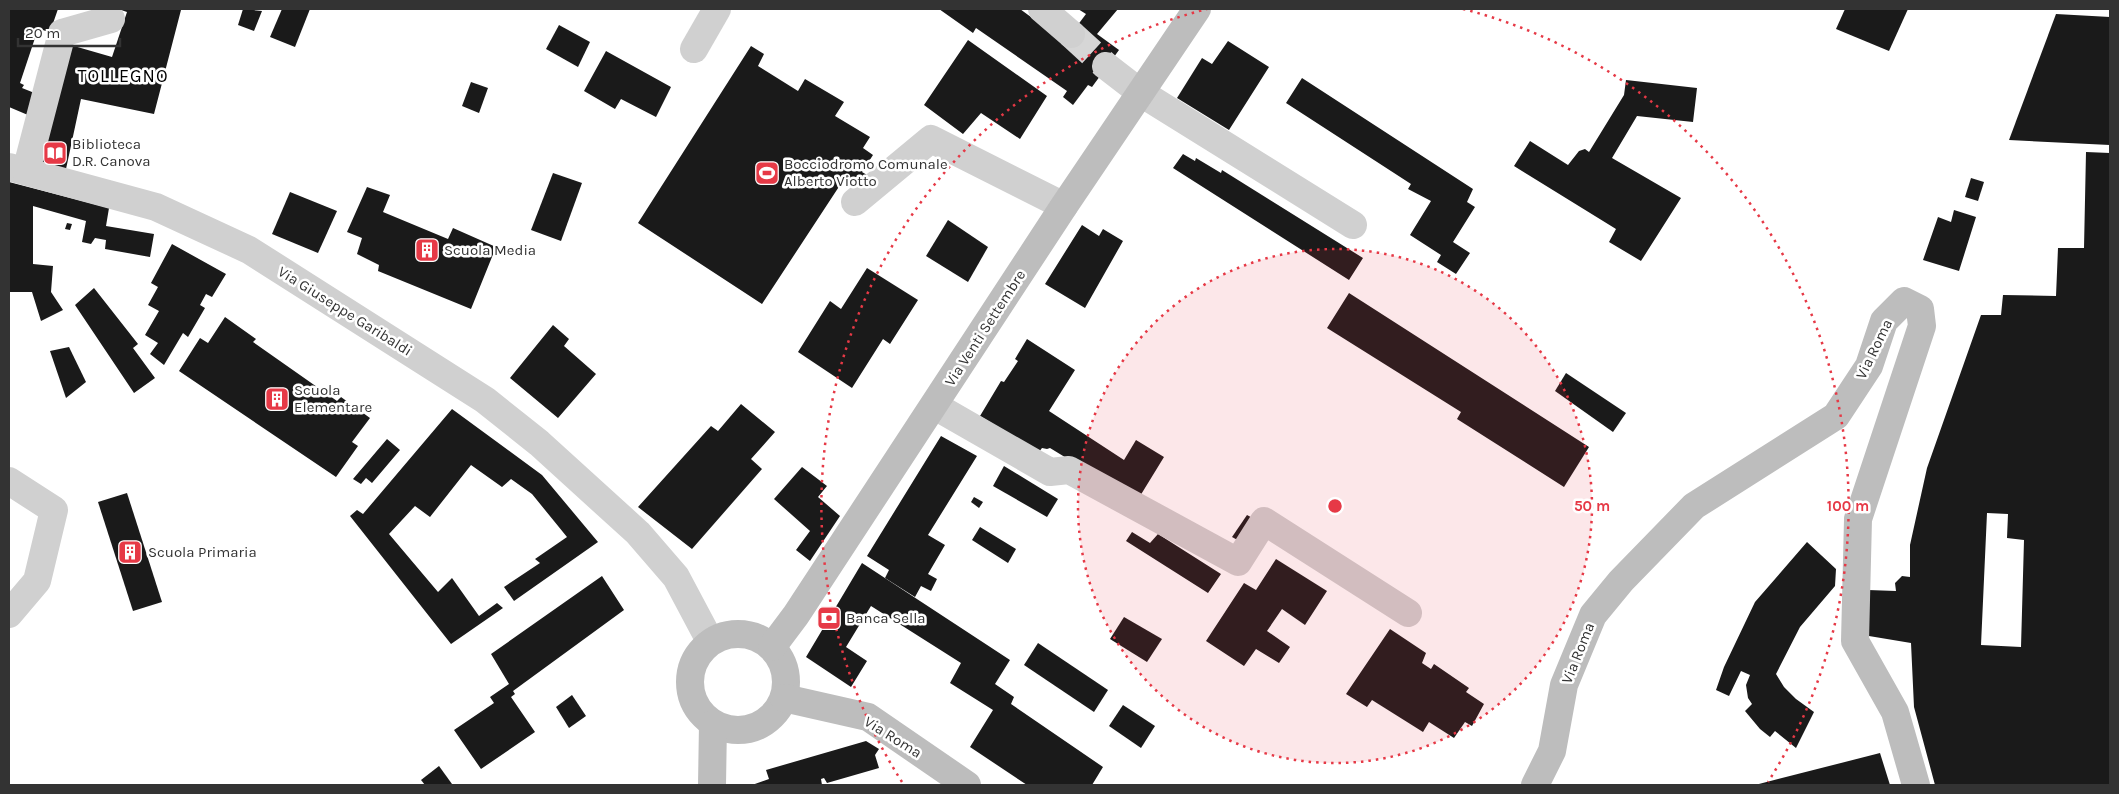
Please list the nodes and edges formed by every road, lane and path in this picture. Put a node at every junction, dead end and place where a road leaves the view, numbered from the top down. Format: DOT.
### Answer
graph roads {
  1 [pos="717,9"];
  2 [pos="1042,9"];
  3 [pos="1197,9"];
  4 [pos="111,19"];
  5 [pos="1071,34"];
  6 [pos="694,49"];
  7 [pos="1106,66"];
  8 [pos="1141,93"];
  9 [pos="17,169"];
  10 [pos="854,202"];
  11 [pos="1064,206"];
  12 [pos="1353,225"];
  13 [pos="934,406"];
  14 [pos="9,481"];
  15 [pos="1408,613"];
  16 [pos="9,614"];
  17 [pos="710,641"];
  18 [pos="772,647"];
  19 [pos="784,698"];
  20 [pos="713,724"];
  21 [pos="712,785"];
  22 [pos="967,785"];
  23 [pos="1535,785"];
  24 [pos="1916,785"];
  1 -- 6 [label="street"];
  2 -- 5 [label="street"];
  3 -- 8 [label="street, Via Venti Settembre"];
  4 -- 9 [label="street"];
  7 -- 8 [label="street"];
  8 -- 11 [label="street, Via Venti Settembre"];
  8 -- 12 [label="street"];
  9 -- 17 [label="street, Via Giuseppe Garibaldi"];
  10 -- 11 [label="street"];
  11 -- 13 [label="street, Via Venti Settembre"];
  13 -- 15 [label="street"];
  13 -- 18 [label="street, Via Venti Settembre"];
  14 -- 16 [label="street"];
  17 -- 18 [label="street"];
  17 -- 20 [label="street"];
  18 -- 19 [label="street"];
  19 -- 20 [label="street"];
  19 -- 22 [label="street, Via Roma"];
  20 -- 21 [label="street"];
  23 -- 24 [label="street, Via Roma"];
}
